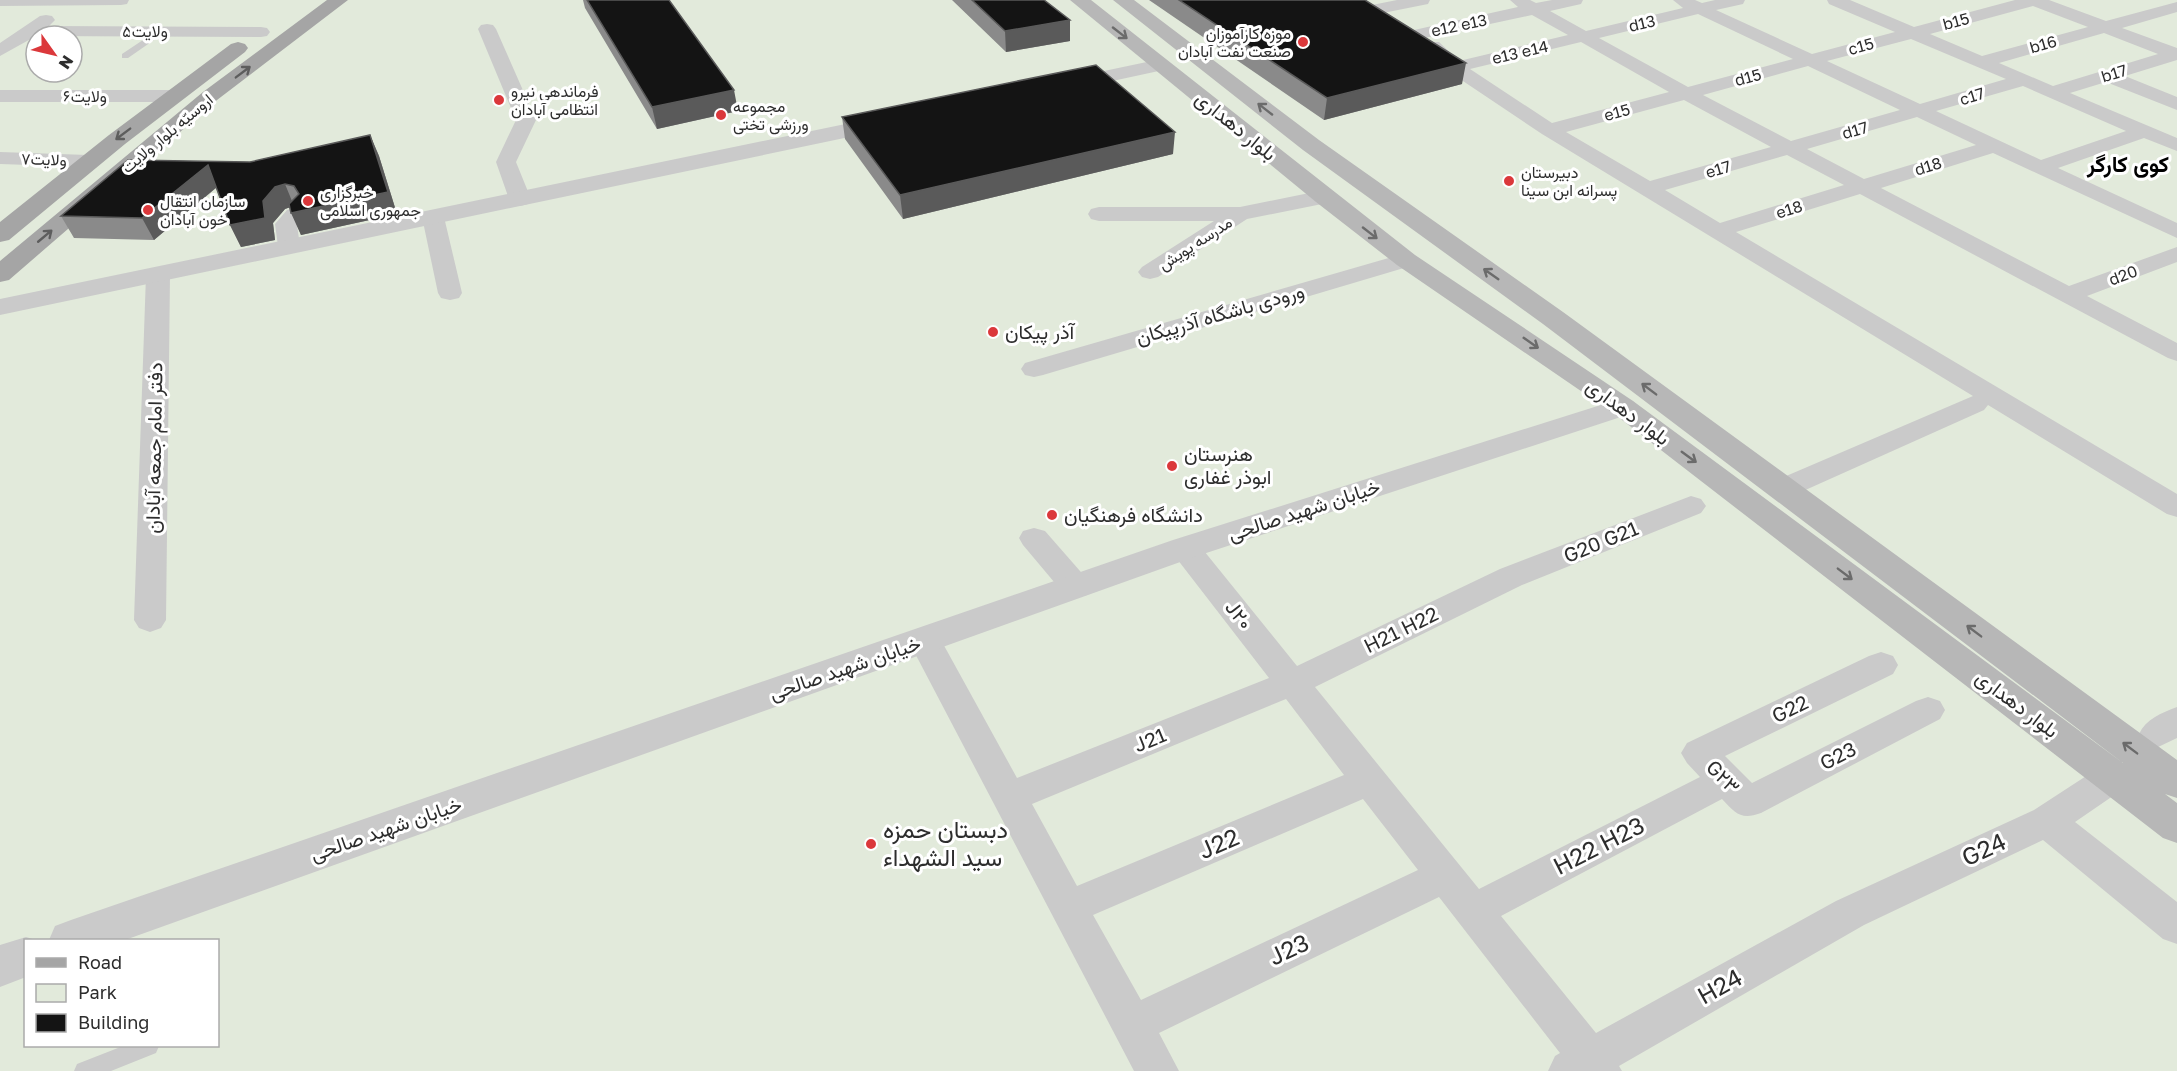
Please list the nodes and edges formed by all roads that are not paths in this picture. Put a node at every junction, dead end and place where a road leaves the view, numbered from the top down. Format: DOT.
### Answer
graph roads {
  1 [pos="76,0"];
  2 [pos="121,0"];
  3 [pos="339,0"];
  4 [pos="1079,0"];
  5 [pos="1122,0"];
  6 [pos="1422,0"];
  7 [pos="1575,0"];
  8 [pos="1681,0"];
  9 [pos="1737,0"];
  10 [pos="1834,0"];
  11 [pos="2034,0"];
  12 [pos="0,1"];
  13 [pos="1878,3"];
  14 [pos="1526,4"];
  15 [pos="1370,5"];
  16 [pos="2177,7"];
  17 [pos="1700,9"];
  18 [pos="1856,9"];
  19 [pos="285,14"];
  20 [pos="40,24"];
  21 [pos="2105,27"];
  22 [pos="487,30"];
  23 [pos="84,31"];
  24 [pos="161,31"];
  25 [pos="1912,33"];
  26 [pos="1420,34"];
  27 [pos="24,35"];
  28 [pos="1584,37"];
  29 [pos="0,51"];
  30 [pos="2176,54"];
  31 [pos="125,56"];
  32 [pos="1810,60"];
  33 [pos="1981,62"];
  34 [pos="1161,65"];
  35 [pos="1455,66"];
  36 [pos="2106,75"];
  37 [pos="2024,80"];
  38 [pos="1044,89"];
  39 [pos="2052,92"];
  40 [pos="1685,93"];
  41 [pos="0,96"];
  42 [pos="170,96"];
  43 [pos="210,96"];
  44 [pos="2177,104"];
  45 [pos="1920,111"];
  46 [pos="916,116"];
  47 [pos="145,117"];
  48 [pos="184,118"];
  49 [pos="1549,130"];
  50 [pos="2145,131"];
  51 [pos="1311,145"];
  52 [pos="2177,145"];
  53 [pos="1995,146"];
  54 [pos="1789,148"];
  55 [pos="1273,156"];
  56 [pos="0,158"];
  57 [pos="88,161"];
  58 [pos="2040,167"];
  59 [pos="1346,171"];
  60 [pos="1862,186"];
  61 [pos="1314,189"];
  62 [pos="1647,189"];
  63 [pos="520,199"];
  64 [pos="1099,214"];
  65 [pos="1240,214"];
  66 [pos="296,215"];
  67 [pos="433,217"];
  68 [pos="2172,224"];
  69 [pos="1717,231"];
  70 [pos="0,235"];
  71 [pos="289,246"];
  72 [pos="2177,254"];
  73 [pos="1406,260"];
  74 [pos="1150,272"];
  75 [pos="0,274"];
  76 [pos="158,275"];
  77 [pos="450,294"];
  78 [pos="2068,296"];
  79 [pos="0,307"];
  80 [pos="2177,353"];
  81 [pos="1034,369"];
  82 [pos="1975,404"];
  83 [pos="1623,407"];
  84 [pos="1782,489"];
  85 [pos="1691,506"];
  86 [pos="2177,507"];
  87 [pos="1034,538"];
  88 [pos="1185,548"];
  89 [pos="1511,577"];
  90 [pos="1076,586"];
  91 [pos="150,620"];
  92 [pos="924,640"];
  93 [pos="1881,665"];
  94 [pos="1292,683"];
  95 [pos="1928,710"];
  96 [pos="1699,753"];
  97 [pos="2113,777"];
  98 [pos="1369,780"];
  99 [pos="2177,783"];
  100 [pos="1737,791"];
  101 [pos="1009,797"];
  102 [pos="2047,820"];
  103 [pos="2177,826"];
  104 [pos="1445,876"];
  105 [pos="1069,907"];
  106 [pos="1473,911"];
  107 [pos="1850,914"];
  108 [pos="2177,926"];
  109 [pos="74,939"];
  110 [pos="24,958"];
  111 [pos="0,966"];
  112 [pos="1132,1025"];
  113 [pos="145,1047"];
  114 [pos="1587,1067"];
  115 [pos="85,1071"];
  116 [pos="1157,1071"];
  1 -- 2 [label="street"];
  1 -- 12 [label="street"];
  1 -- 20 [label="street"];
  43 -- 3 [label="main road, اروسیّه بلوار ولایت, one-way"];
  4 -- 34 [label="main road, بلوار دهداری, one-way"];
  51 -- 5 [label="main road, بلوار دهداری, one-way"];
  6 -- 15 [label="street"];
  7 -- 14 [label="street, e12 e13"];
  8 -- 17 [label="street"];
  9 -- 17 [label="street, d13"];
  10 -- 18 [label="street"];
  11 -- 21 [label="street"];
  11 -- 25 [label="street, b15"];
  13 -- 18 [label="street"];
  14 -- 26 [label="street, e12 e13"];
  14 -- 28 [label="street"];
  15 -- 26 [label="street"];
  16 -- 21 [label="street, b16"];
  17 -- 28 [label="street, d13"];
  17 -- 32 [label="street"];
  18 -- 25 [label="street"];
  19 -- 24 [label="street, ولایت۵"];
  19 -- 42 [label="main road, اروسیّه بلوار ولایت"];
  21 -- 30 [label="street"];
  21 -- 33 [label="street, b16"];
  22 -- 63 [label="street"];
  23 -- 24 [label="street, ولایت۵"];
  24 -- 31 [label="lane"];
  25 -- 32 [label="street, c15"];
  25 -- 33 [label="street"];
  26 -- 35 [label="street"];
  27 -- 29 [label="street"];
  28 -- 35 [label="street, e13 e14"];
  28 -- 40 [label="street"];
  30 -- 36 [label="street, b17"];
  32 -- 40 [label="street, d15"];
  32 -- 45 [label="street"];
  33 -- 37 [label="street"];
  34 -- 38 [label="street"];
  34 -- 55 [label="main road, بلوار دهداری"];
  35 -- 49 [label="street"];
  36 -- 39 [label="street, b17"];
  36 -- 44 [label="street"];
  37 -- 39 [label="street"];
  37 -- 45 [label="street, c17"];
  39 -- 50 [label="street"];
  40 -- 49 [label="street, e15"];
  40 -- 54 [label="street"];
  41 -- 42 [label="street, ولایت۶"];
  42 -- 43 [label="main road"];
  42 -- 47 [label="main road, اروسیّه بلوار ولایت"];
  43 -- 48 [label="main road, اروسیّه بلوار ولایت"];
  45 -- 53 [label="street"];
  45 -- 54 [label="street, d17"];
  46 -- 63 [label="street"];
  47 -- 48 [label="main road"];
  47 -- 57 [label="main road, اروسیّه بلوار ولایت, one-way"];
  75 -- 48 [label="main road, اروسیّه بلوار ولایت, one-way"];
  49 -- 62 [label="street"];
  50 -- 52 [label="street"];
  50 -- 58 [label="street"];
  51 -- 55 [label="main road"];
  51 -- 59 [label="main road, بلوار دهداری"];
  53 -- 58 [label="street"];
  53 -- 60 [label="street, d18"];
  54 -- 60 [label="street"];
  54 -- 62 [label="street, e17"];
  55 -- 61 [label="main road, بلوار دهداری"];
  56 -- 57 [label="street, ولایت۷"];
  57 -- 70 [label="main road, اروسیّه بلوار ولایت"];
  58 -- 68 [label="street"];
  59 -- 61 [label="main road"];
  84 -- 59 [label="main road, بلوار دهداری, one-way"];
  60 -- 69 [label="street, e18"];
  60 -- 78 [label="street"];
  61 -- 65 [label="street"];
  61 -- 73 [label="main road, بلوار دهداری, one-way"];
  62 -- 69 [label="street"];
  63 -- 67 [label="street"];
  64 -- 65 [label="street"];
  65 -- 74 [label="street, مدرسه پویش"];
  66 -- 71 [label="street"];
  67 -- 71 [label="street"];
  67 -- 77 [label="street"];
  69 -- 86 [label="street"];
  71 -- 76 [label="street"];
  72 -- 78 [label="street, d20"];
  73 -- 81 [label="street, ورودی باشگاه آذرپیکان"];
  73 -- 83 [label="main road, بلوار دهداری, one-way"];
  76 -- 79 [label="street"];
  76 -- 91 [label="street, دفتر امام جمعه آبادان"];
  78 -- 80 [label="street"];
  82 -- 84 [label="street"];
  83 -- 88 [label="street, خیابان شهید صالحی"];
  83 -- 97 [label="main road, بلوار دهداری, one-way"];
  99 -- 84 [label="main road, بلوار دهداری, one-way"];
  85 -- 89 [label="street, G20 G21"];
  87 -- 90 [label="street"];
  88 -- 90 [label="street, خیابان شهید صالحی"];
  88 -- 94 [label="street, J۲۰"];
  89 -- 94 [label="street, H21 H22"];
  90 -- 92 [label="street, خیابان شهید صالحی"];
  92 -- 101 [label="street"];
  92 -- 109 [label="street, خیابان شهید صالحی"];
  93 -- 96 [label="street, G22"];
  94 -- 98 [label="street, J۲۰"];
  94 -- 101 [label="street, J21"];
  95 -- 100 [label="street, G23"];
  96 -- 100 [label="street, G۲۳"];
  97 -- 102 [label="street, G24"];
  97 -- 103 [label="main road, بلوار دهداری"];
  98 -- 104 [label="street, J۲۰"];
  98 -- 105 [label="street, J22"];
  100 -- 106 [label="street, H22 H23"];
  101 -- 105 [label="street"];
  102 -- 107 [label="street, G24"];
  102 -- 108 [label="street"];
  104 -- 106 [label="street, J۲۰"];
  104 -- 112 [label="street, J23"];
  105 -- 112 [label="street"];
  106 -- 114 [label="street, J۲۰"];
  107 -- 114 [label="street, H24"];
  110 -- 111 [label="street"];
  112 -- 116 [label="street"];
  113 -- 115 [label="lane"];
}
